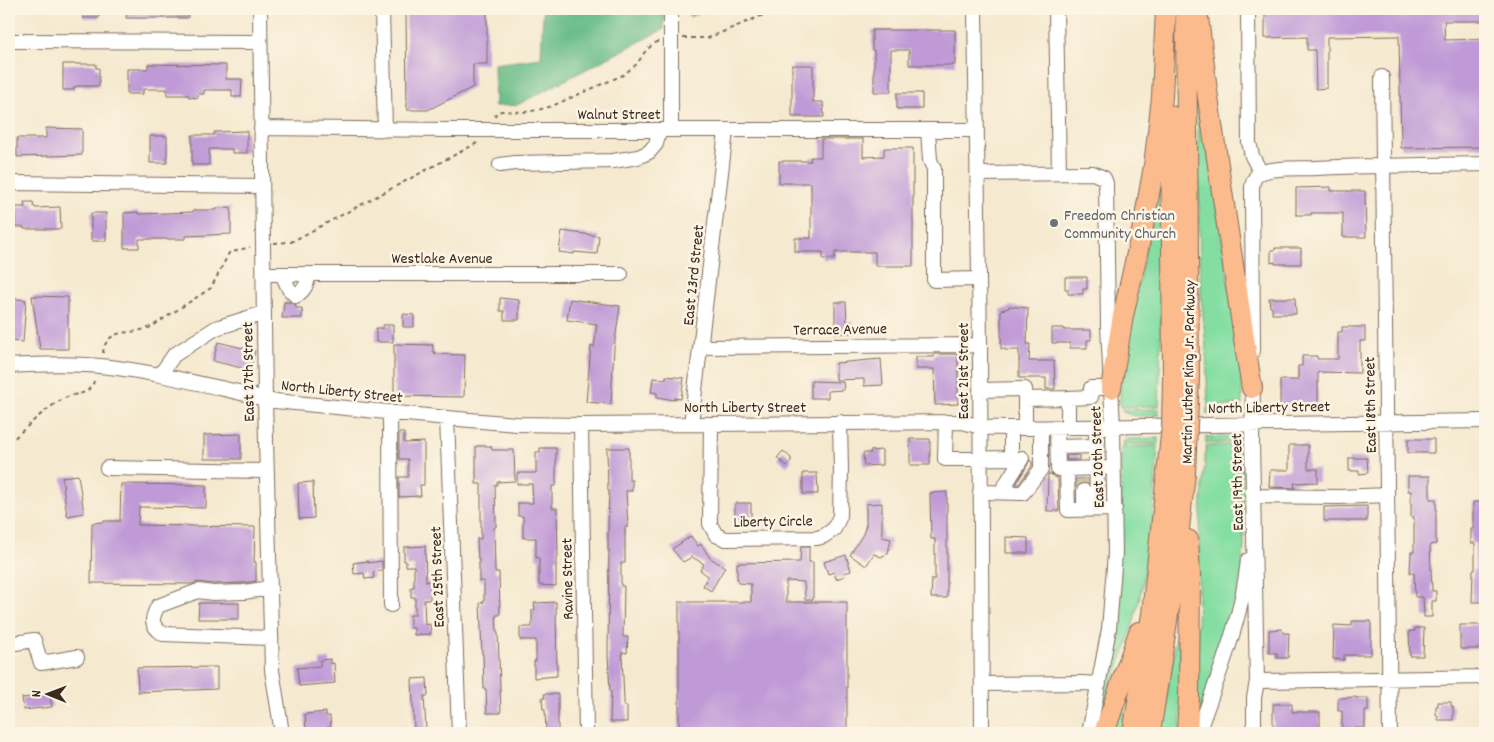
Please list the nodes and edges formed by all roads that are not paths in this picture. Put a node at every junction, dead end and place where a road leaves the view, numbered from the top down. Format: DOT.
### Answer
graph roads {
  1 [pos="260,9"];
  2 [pos="382,9"];
  3 [pos="671,9"];
  4 [pos="975,9"];
  5 [pos="1056,9"];
  6 [pos="1168,9"];
  7 [pos="1186,9"];
  8 [pos="1197,9"];
  9 [pos="1248,9"];
  10 [pos="9,41"];
  11 [pos="260,42"];
  12 [pos="1382,77"];
  13 [pos="261,128"];
  14 [pos="385,130"];
  15 [pos="665,130"];
  16 [pos="726,130"];
  17 [pos="928,130"];
  18 [pos="977,130"];
  19 [pos="500,164"];
  20 [pos="1485,164"];
  21 [pos="1384,166"];
  22 [pos="1059,172"];
  23 [pos="1261,173"];
  24 [pos="977,174"];
  25 [pos="9,183"];
  26 [pos="261,186"];
  27 [pos="263,274"];
  28 [pos="282,274"];
  29 [pos="309,274"];
  30 [pos="621,274"];
  31 [pos="979,279"];
  32 [pos="264,313"];
  33 [pos="980,345"];
  34 [pos="701,347"];
  35 [pos="9,366"];
  36 [pos="160,375"];
  37 [pos="1181,377"];
  38 [pos="1111,388"];
  39 [pos="1252,388"];
  40 [pos="980,390"];
  41 [pos="1068,398"];
  42 [pos="1025,399"];
  43 [pos="265,400"];
  44 [pos="390,412"];
  45 [pos="447,418"];
  46 [pos="1485,421"];
  47 [pos="840,422"];
  48 [pos="946,422"];
  49 [pos="1386,423"];
  50 [pos="692,424"];
  51 [pos="711,424"];
  52 [pos="1252,424"];
  53 [pos="581,425"];
  54 [pos="980,426"];
  55 [pos="1063,427"];
  56 [pos="1096,427"];
  57 [pos="1113,427"];
  58 [pos="1018,428"];
  59 [pos="1041,428"];
  60 [pos="1096,446"];
  61 [pos="1058,447"];
  62 [pos="1041,458"];
  63 [pos="980,459"];
  64 [pos="107,468"];
  65 [pos="1114,468"];
  66 [pos="1021,469"];
  67 [pos="1067,469"];
  68 [pos="267,471"];
  69 [pos="1176,473"];
  70 [pos="1087,477"];
  71 [pos="980,492"];
  72 [pos="1000,492"];
  73 [pos="1387,495"];
  74 [pos="1253,496"];
  75 [pos="1090,509"];
  76 [pos="1115,509"];
  77 [pos="270,588"];
  78 [pos="391,605"];
  79 [pos="1152,614"];
  80 [pos="271,638"];
  81 [pos="9,644"];
  82 [pos="77,657"];
  83 [pos="1485,677"];
  84 [pos="1389,679"];
  85 [pos="1258,681"];
  86 [pos="982,684"];
  87 [pos="1099,684"];
  88 [pos="282,733"];
  89 [pos="460,733"];
  90 [pos="586,733"];
  91 [pos="982,733"];
  92 [pos="1089,733"];
  93 [pos="1104,733"];
  94 [pos="1133,733"];
  95 [pos="1150,733"];
  96 [pos="1187,733"];
  97 [pos="1198,733"];
  98 [pos="1254,733"];
  99 [pos="1390,733"];
  1 -- 11 [label="street, East 27th Street"];
  2 -- 14 [label="street"];
  3 -- 15 [label="street"];
  4 -- 18 [label="street, East 21st Street"];
  5 -- 22 [label="street"];
  6 -- 37 [label="highway, Martin Luther King Jr. Parkway"];
  6 -- 38 [label="highway"];
  7 -- 37 [label="highway, Martin Luther King Jr. Parkway"];
  8 -- 39 [label="highway"];
  9 -- 23 [label="street"];
  10 -- 11 [label="street"];
  11 -- 13 [label="street, East 27th Street"];
  12 -- 21 [label="street, East 18th Street"];
  13 -- 14 [label="street, Walnut Street"];
  13 -- 26 [label="street, East 27th Street"];
  14 -- 15 [label="street, Walnut Street"];
  15 -- 16 [label="street, Walnut Street"];
  15 -- 19 [label="street"];
  16 -- 17 [label="street, Walnut Street"];
  16 -- 34 [label="street, East 23rd Street"];
  17 -- 18 [label="street, Walnut Street"];
  17 -- 31 [label="street"];
  18 -- 24 [label="street, East 21st Street"];
  20 -- 21 [label="street"];
  21 -- 23 [label="street"];
  21 -- 49 [label="street, East 18th Street"];
  22 -- 24 [label="street"];
  22 -- 38 [label="street, East 20th Street"];
  23 -- 39 [label="street, East 19th Street"];
  24 -- 31 [label="street, East 21st Street"];
  25 -- 26 [label="street"];
  26 -- 27 [label="street, East 27th Street"];
  27 -- 28 [label="street, Westlake Avenue"];
  27 -- 32 [label="street, East 27th Street"];
  28 -- 29 [label="street, Westlake Avenue"];
  28 -- 29 [label="street"];
  29 -- 30 [label="street, Westlake Avenue"];
  31 -- 33 [label="street, East 21st Street"];
  32 -- 36 [label="street"];
  32 -- 43 [label="street, East 27th Street"];
  33 -- 34 [label="street, Terrace Avenue"];
  33 -- 40 [label="street, East 21st Street"];
  34 -- 50 [label="street, East 23rd Street"];
  35 -- 36 [label="street, North Liberty Street"];
  36 -- 43 [label="street, North Liberty Street"];
  37 -- 69 [label="highway, Martin Luther King Jr. Parkway, bridge"];
  38 -- 41 [label="street"];
  38 -- 57 [label="street, East 20th Street"];
  39 -- 52 [label="street, East 19th Street"];
  40 -- 42 [label="street"];
  40 -- 54 [label="street, East 21st Street"];
  41 -- 42 [label="street"];
  41 -- 55 [label="street"];
  42 -- 58 [label="street"];
  43 -- 44 [label="street, North Liberty Street"];
  43 -- 68 [label="street, East 27th Street"];
  44 -- 45 [label="street, North Liberty Street"];
  44 -- 78 [label="street"];
  45 -- 53 [label="street, North Liberty Street"];
  45 -- 89 [label="street, East 25th Street"];
  46 -- 49 [label="street, North Liberty Street"];
  47 -- 48 [label="street, North Liberty Street"];
  47 -- 51 [label="street, North Liberty Street"];
  47 -- 51 [label="street, Liberty Circle"];
  48 -- 54 [label="street, North Liberty Street"];
  48 -- 63 [label="street"];
  49 -- 52 [label="street, North Liberty Street"];
  49 -- 73 [label="street, East 18th Street"];
  50 -- 51 [label="street, North Liberty Street"];
  50 -- 53 [label="street, North Liberty Street"];
  52 -- 57 [label="street, North Liberty Street"];
  52 -- 74 [label="street, East 19th Street"];
  53 -- 90 [label="street, Ravine Street"];
  54 -- 58 [label="street, North Liberty Street"];
  54 -- 63 [label="street, East 21st Street"];
  55 -- 56 [label="street, North Liberty Street"];
  55 -- 59 [label="street, North Liberty Street"];
  55 -- 61 [label="street"];
  56 -- 57 [label="street, North Liberty Street"];
  56 -- 60 [label="street"];
  57 -- 65 [label="street, East 20th Street"];
  58 -- 59 [label="street, North Liberty Street"];
  58 -- 66 [label="street"];
  59 -- 62 [label="street"];
  60 -- 61 [label="street"];
  60 -- 70 [label="street"];
  61 -- 67 [label="street"];
  62 -- 66 [label="street"];
  62 -- 66 [label="street"];
  63 -- 66 [label="street"];
  63 -- 71 [label="street, East 21st Street"];
  64 -- 68 [label="street"];
  65 -- 70 [label="street"];
  65 -- 76 [label="street, East 20th Street"];
  66 -- 72 [label="street"];
  66 -- 72 [label="street"];
  67 -- 70 [label="street"];
  67 -- 75 [label="street"];
  68 -- 77 [label="street, East 27th Street"];
  69 -- 79 [label="highway, Martin Luther King Jr. Parkway"];
  69 -- 95 [label="highway, Martin Luther King Jr. Parkway"];
  69 -- 96 [label="highway"];
  70 -- 75 [label="street"];
  70 -- 75 [label="street"];
  71 -- 72 [label="street"];
  71 -- 86 [label="street, East 21st Street"];
  73 -- 74 [label="street"];
  73 -- 84 [label="street, East 18th Street"];
  74 -- 85 [label="street, East 19th Street"];
  74 -- 97 [label="street"];
  75 -- 76 [label="street"];
  76 -- 87 [label="street, East 20th Street"];
  77 -- 80 [label="street, East 27th Street"];
  77 -- 80 [label="street"];
  79 -- 93 [label="highway"];
  79 -- 94 [label="highway, Martin Luther King Jr. Parkway"];
  80 -- 88 [label="street, East 27th Street"];
  81 -- 82 [label="street"];
  83 -- 84 [label="street"];
  84 -- 85 [label="street"];
  84 -- 99 [label="street, East 18th Street"];
  85 -- 98 [label="street, East 19th Street"];
  86 -- 87 [label="street"];
  86 -- 91 [label="street, East 21st Street"];
  87 -- 92 [label="street, East 20th Street"];
}
